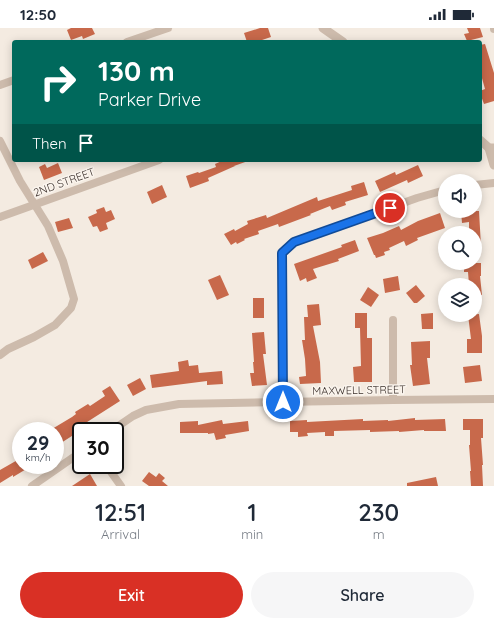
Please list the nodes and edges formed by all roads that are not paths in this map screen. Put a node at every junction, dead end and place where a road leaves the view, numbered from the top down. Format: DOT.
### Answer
graph roads {
  1 [pos="168,28"];
  2 [pos="323,28"];
  3 [pos="133,40"];
  4 [pos="340,40"];
  5 [pos="12,81"];
  6 [pos="0,85"];
  7 [pos="482,141"];
  8 [pos="0,142"];
  9 [pos="492,148"];
  10 [pos="153,162"];
  11 [pos="494,165"];
  12 [pos="494,182"];
  13 [pos="482,184"];
  14 [pos="438,192"];
  15 [pos="35,205"];
  16 [pos="0,217"];
  17 [pos="393,320"];
  18 [pos="0,355"];
  19 [pos="494,399"];
  20 [pos="393,400"];
  21 [pos="283,402"];
  22 [pos="124,423"];
  23 [pos="72,458"];
  24 [pos="112,474"];
  25 [pos="32,486"];
  26 [pos="121,486"];
  1 -- 3 [label="street"];
  2 -- 4 [label="street"];
  5 -- 6 [label="street"];
  7 -- 9 [label="street"];
  8 -- 15 [label="street"];
  9 -- 11 [label="street"];
  10 -- 15 [label="street, 2ND STREET"];
  12 -- 13 [label="street"];
  14 -- 21 [label="street"];
  15 -- 16 [label="street, 2ND STREET"];
  15 -- 18 [label="street"];
  17 -- 20 [label="street"];
  19 -- 20 [label="street, MAXWELL STREET"];
  20 -- 21 [label="street, MAXWELL STREET"];
  21 -- 22 [label="street, MAXWELL STREET"];
  23 -- 25 [label="street"];
  24 -- 26 [label="street"];
}
